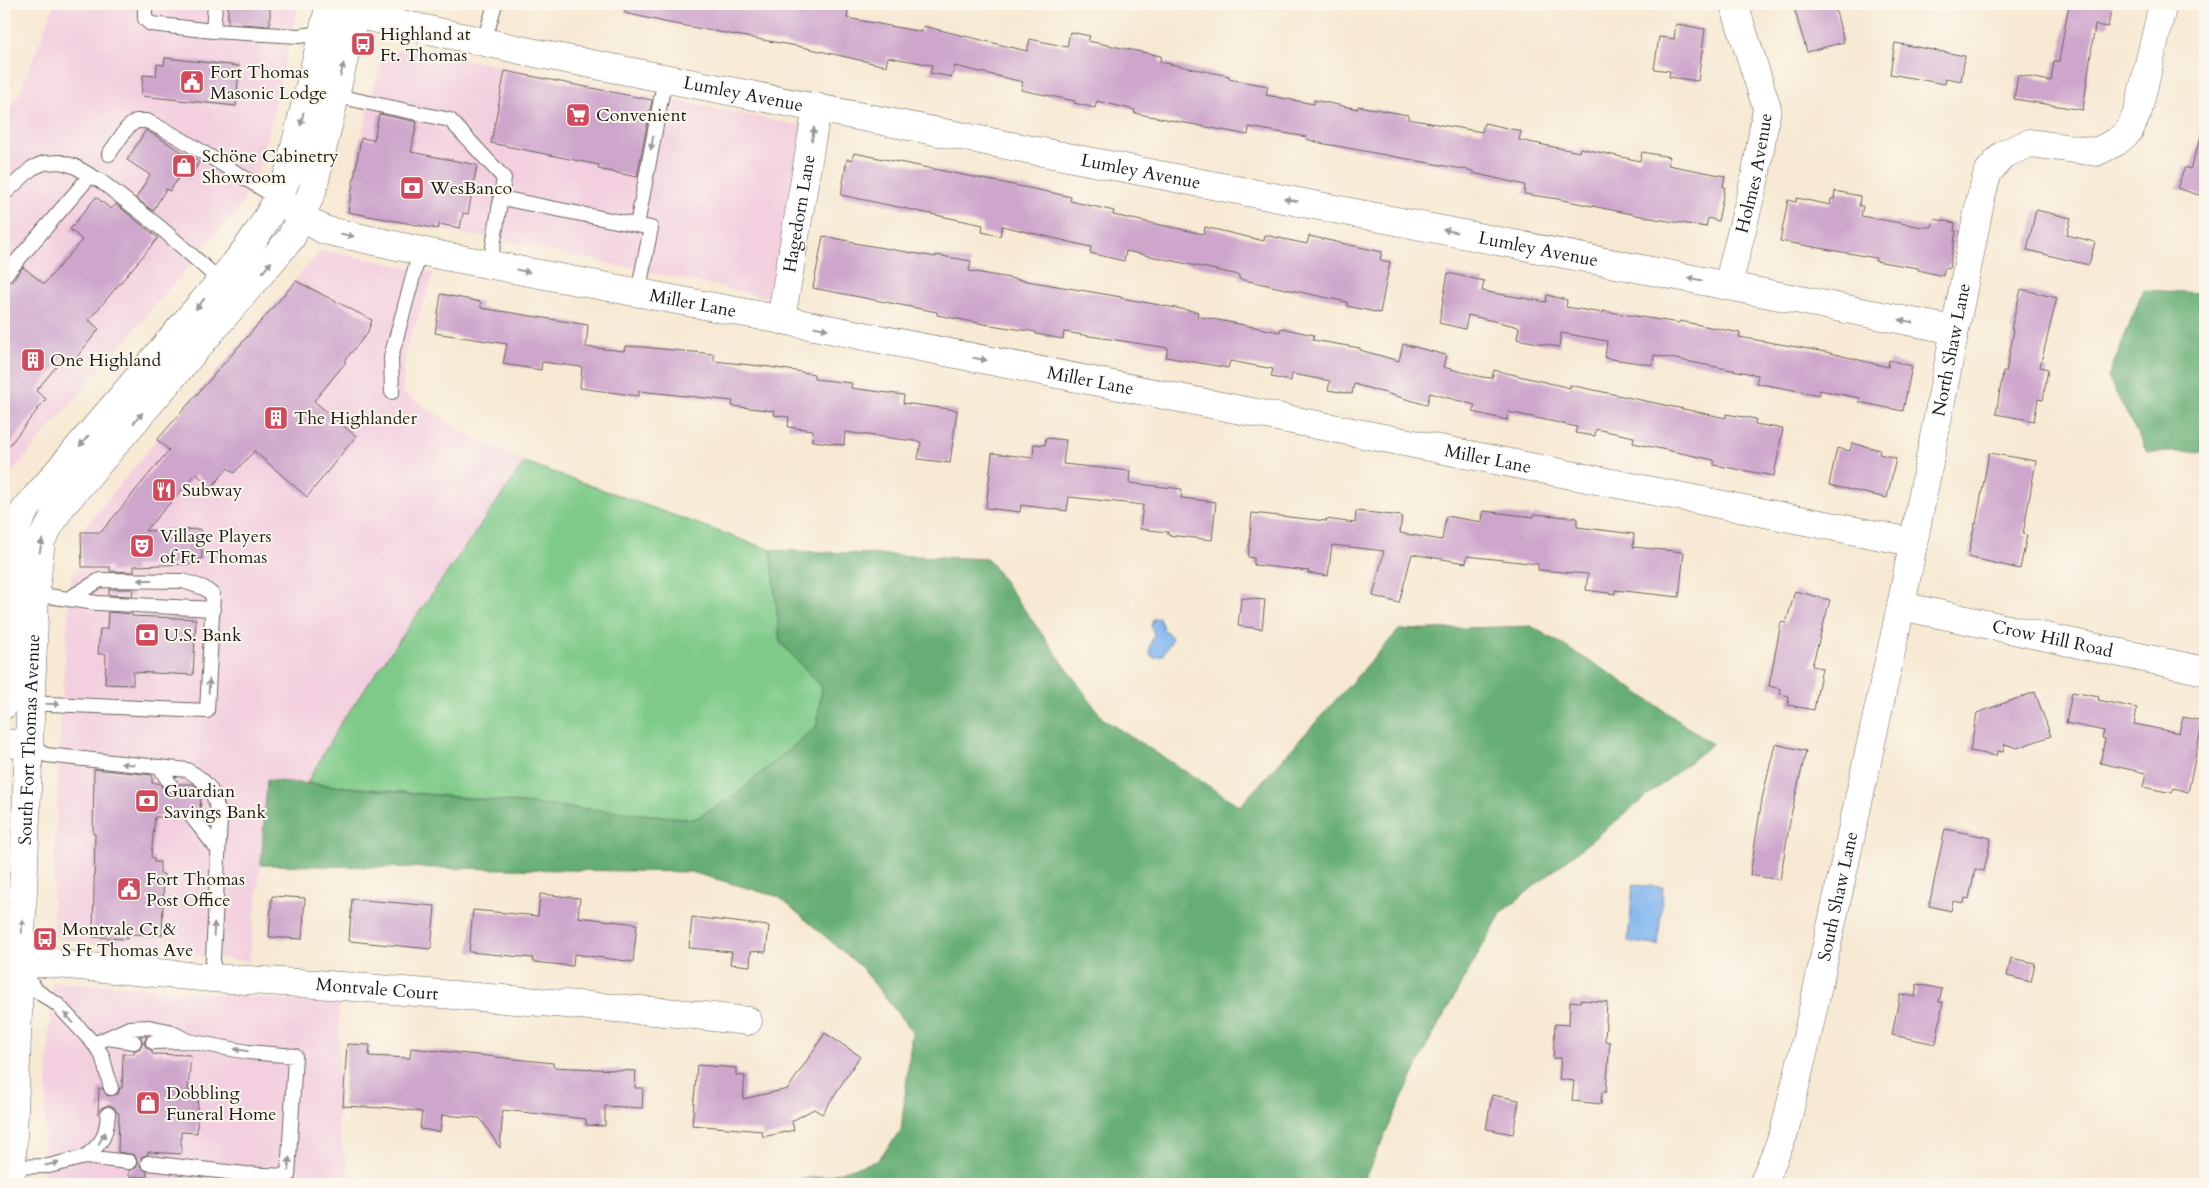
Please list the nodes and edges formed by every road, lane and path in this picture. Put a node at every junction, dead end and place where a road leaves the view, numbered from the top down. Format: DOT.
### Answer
graph roads {
  1 [pos="145,4"];
  2 [pos="215,4"];
  3 [pos="495,4"];
  4 [pos="1734,4"];
  5 [pos="2163,4"];
  6 [pos="356,8"];
  7 [pos="327,15"];
  8 [pos="213,31"];
  9 [pos="484,42"];
  10 [pos="666,78"];
  11 [pos="309,91"];
  12 [pos="335,96"];
  13 [pos="817,107"];
  14 [pos="109,154"];
  15 [pos="90,176"];
  16 [pos="4,194"];
  17 [pos="501,198"];
  18 [pos="279,199"];
  19 [pos="302,217"];
  20 [pos="637,225"];
  21 [pos="420,251"];
  22 [pos="490,265"];
  23 [pos="4,276"];
  24 [pos="220,280"];
  25 [pos="1728,285"];
  26 [pos="638,293"];
  27 [pos="240,298"];
  28 [pos="782,320"];
  29 [pos="1954,330"];
  30 [pos="392,392"];
  31 [pos="1912,542"];
  32 [pos="6,584"];
  33 [pos="35,594"];
  34 [pos="68,599"];
  35 [pos="1900,606"];
  36 [pos="213,609"];
  37 [pos="2205,671"];
  38 [pos="13,704"];
  39 [pos="16,744"];
  40 [pos="160,767"];
  41 [pos="170,784"];
  42 [pos="192,817"];
  43 [pos="218,850"];
  44 [pos="11,965"];
  45 [pos="212,978"];
  46 [pos="748,1021"];
  47 [pos="10,1034"];
  48 [pos="107,1038"];
  49 [pos="188,1041"];
  50 [pos="134,1042"];
  51 [pos="152,1042"];
  52 [pos="94,1044"];
  53 [pos="111,1088"];
  54 [pos="108,1114"];
  55 [pos="85,1157"];
  56 [pos="129,1162"];
  57 [pos="148,1163"];
  58 [pos="9,1173"];
  59 [pos="1764,1184"];
  1 -- 8 [label="lane"];
  2 -- 8 [label="lane"];
  3 -- 9 [label="lane"];
  4 -- 25 [label="street, Holmes Avenue"];
  5 -- 29 [label="street, North Shaw Lane"];
  6 -- 7 [label="street, Lumley Avenue"];
  6 -- 9 [label="street, Lumley Avenue"];
  12 -- 6 [label="street, South Fort Thomas Avenue, one-way"];
  7 -- 8 [label="lane"];
  7 -- 11 [label="street, South Fort Thomas Avenue"];
  9 -- 10 [label="street, Lumley Avenue"];
  10 -- 13 [label="street, Lumley Avenue"];
  10 -- 20 [label="lane, one-way"];
  11 -- 12 [label="lane"];
  11 -- 18 [label="street, South Fort Thomas Avenue, one-way"];
  12 -- 17 [label="lane"];
  12 -- 19 [label="street, South Fort Thomas Avenue"];
  25 -- 13 [label="street, Lumley Avenue, one-way"];
  28 -- 13 [label="street, Hagedorn Lane, one-way"];
  14 -- 18 [label="lane"];
  15 -- 16 [label="lane"];
  15 -- 23 [label="lane"];
  15 -- 24 [label="lane"];
  17 -- 20 [label="lane"];
  17 -- 22 [label="lane"];
  18 -- 19 [label="street, Miller Lane"];
  18 -- 24 [label="street, South Fort Thomas Avenue"];
  19 -- 21 [label="street, Miller Lane, one-way"];
  27 -- 19 [label="street, South Fort Thomas Avenue, one-way"];
  20 -- 26 [label="lane"];
  21 -- 22 [label="street, Miller Lane"];
  21 -- 30 [label="lane"];
  22 -- 26 [label="street, Miller Lane, one-way"];
  24 -- 27 [label="lane"];
  24 -- 32 [label="street, South Fort Thomas Avenue, one-way"];
  29 -- 25 [label="street, Lumley Avenue, one-way"];
  26 -- 28 [label="street, Miller Lane"];
  33 -- 27 [label="street, South Fort Thomas Avenue, one-way"];
  28 -- 31 [label="street, Miller Lane, one-way"];
  29 -- 31 [label="street, North Shaw Lane"];
  31 -- 35 [label="street, North Shaw Lane"];
  32 -- 33 [label="street"];
  32 -- 38 [label="street, South Fort Thomas Avenue"];
  33 -- 34 [label="lane"];
  33 -- 38 [label="street, South Fort Thomas Avenue"];
  34 -- 36 [label="lane"];
  36 -- 34 [label="lane, one-way"];
  35 -- 37 [label="street, Crow Hill Road"];
  35 -- 59 [label="street, South Shaw Lane"];
  38 -- 36 [label="lane, one-way"];
  38 -- 39 [label="street, South Fort Thomas Avenue"];
  40 -- 39 [label="lane, one-way"];
  44 -- 39 [label="street, South Fort Thomas Avenue, one-way"];
  40 -- 41 [label="lane"];
  40 -- 43 [label="lane"];
  42 -- 43 [label="lane"];
  45 -- 43 [label="lane, one-way"];
  44 -- 45 [label="street, Montvale Court"];
  44 -- 47 [label="street, South Fort Thomas Avenue"];
  52 -- 44 [label="lane, one-way"];
  45 -- 46 [label="street, Montvale Court"];
  47 -- 58 [label="street, South Fort Thomas Avenue"];
  48 -- 49 [label="lane"];
  48 -- 50 [label="lane"];
  48 -- 52 [label="lane"];
  49 -- 51 [label="lane"];
  57 -- 49 [label="lane, one-way"];
  52 -- 53 [label="lane"];
  55 -- 54 [label="lane, one-way"];
  55 -- 56 [label="lane"];
  58 -- 55 [label="lane, one-way"];
}
